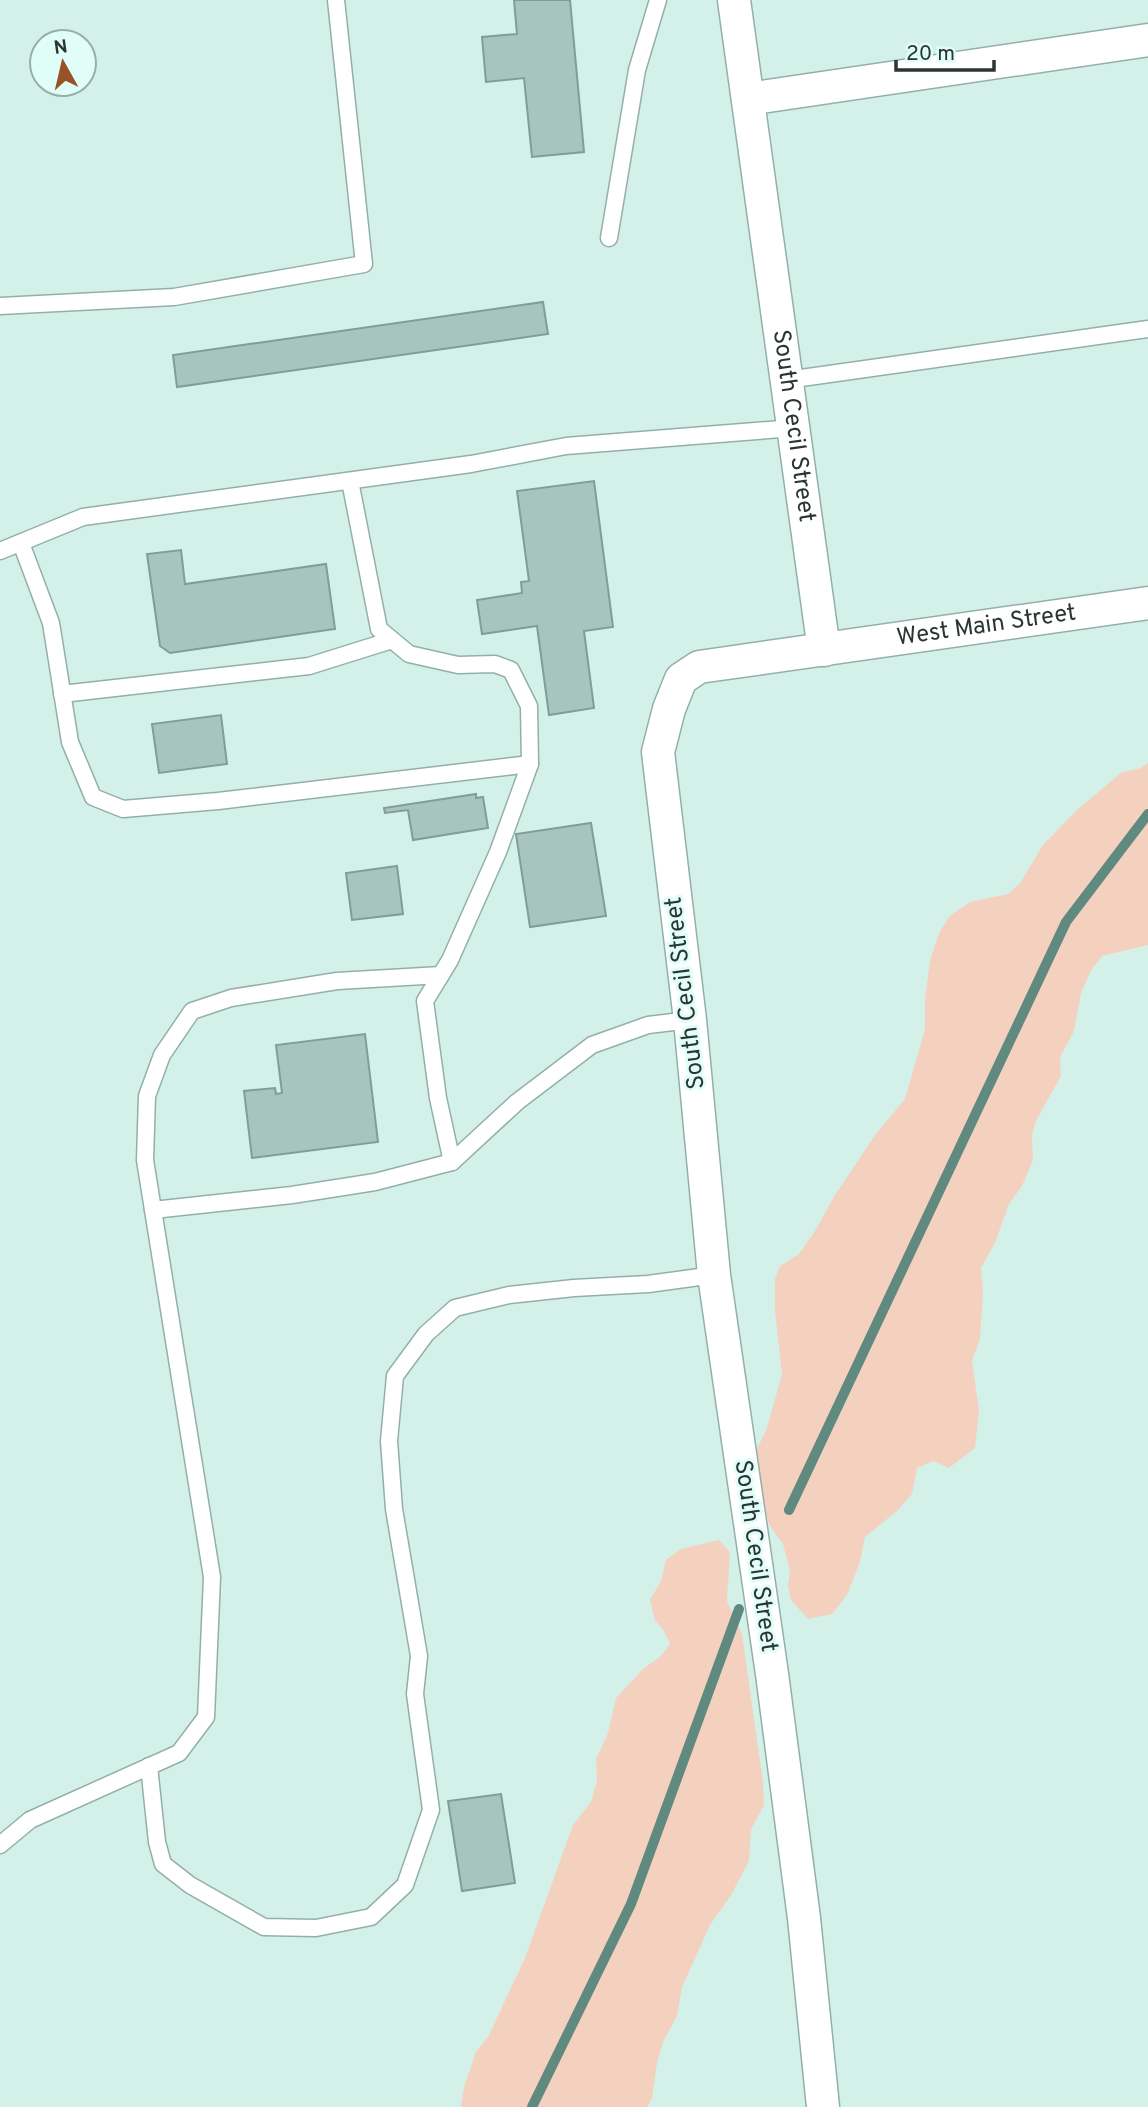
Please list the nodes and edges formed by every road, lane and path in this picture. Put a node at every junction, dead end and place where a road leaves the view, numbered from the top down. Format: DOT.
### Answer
graph roads {
  1 [pos="335,0"];
  2 [pos="658,0"];
  3 [pos="734,0"];
  4 [pos="1148,40"];
  5 [pos="748,99"];
  6 [pos="610,238"];
  7 [pos="0,306"];
  8 [pos="1148,329"];
  9 [pos="787,380"];
  10 [pos="793,428"];
  11 [pos="350,481"];
  12 [pos="21,542"];
  13 [pos="0,551"];
  14 [pos="1148,603"];
  15 [pos="392,640"];
  16 [pos="824,650"];
  17 [pos="62,694"];
  18 [pos="530,764"];
  19 [pos="441,975"];
  20 [pos="690,1020"];
  21 [pos="452,1161"];
  22 [pos="153,1210"];
  23 [pos="714,1275"];
  24 [pos="149,1766"];
  25 [pos="0,1845"];
  26 [pos="823,2107"];
  1 -- 7 [label="lane"];
  2 -- 6 [label="lane"];
  3 -- 5 [label="street, South Cecil Street"];
  4 -- 5 [label="street"];
  5 -- 9 [label="street, South Cecil Street"];
  8 -- 9 [label="lane"];
  9 -- 10 [label="street, South Cecil Street"];
  10 -- 11 [label="lane"];
  10 -- 16 [label="street, South Cecil Street"];
  11 -- 12 [label="lane"];
  11 -- 15 [label="lane"];
  12 -- 13 [label="lane"];
  12 -- 17 [label="lane"];
  14 -- 16 [label="street, West Main Street"];
  15 -- 17 [label="lane"];
  15 -- 18 [label="lane"];
  16 -- 20 [label="street, South Cecil Street"];
  17 -- 18 [label="lane"];
  18 -- 19 [label="lane"];
  19 -- 21 [label="lane"];
  19 -- 22 [label="lane"];
  20 -- 21 [label="lane"];
  20 -- 23 [label="street, South Cecil Street"];
  21 -- 22 [label="lane"];
  22 -- 24 [label="lane"];
  23 -- 24 [label="lane"];
  23 -- 26 [label="street, South Cecil Street"];
  24 -- 25 [label="lane"];
}
